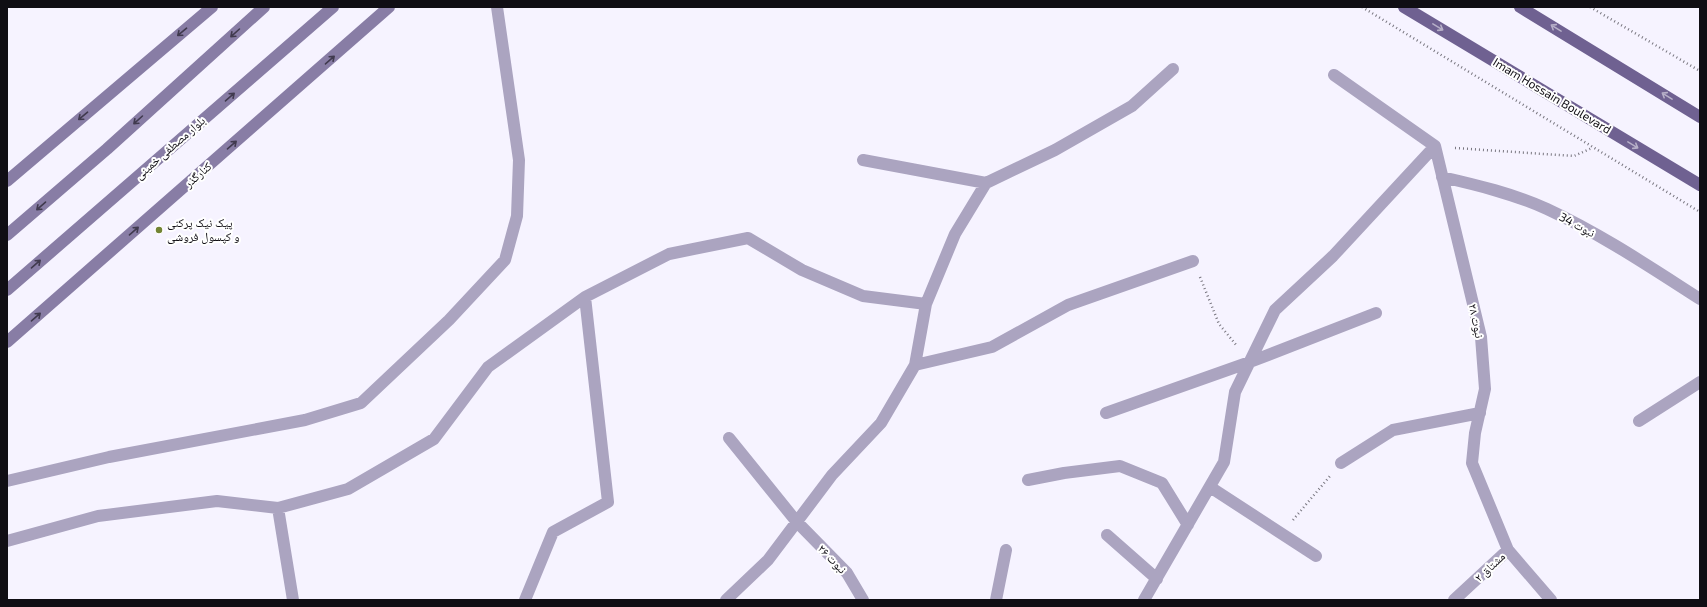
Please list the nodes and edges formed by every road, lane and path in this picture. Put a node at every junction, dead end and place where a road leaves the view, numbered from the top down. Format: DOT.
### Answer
graph roads {
  1 [pos="212,7"];
  2 [pos="264,7"];
  3 [pos="333,7"];
  4 [pos="389,7"];
  5 [pos="497,7"];
  6 [pos="1362,7"];
  7 [pos="1404,7"];
  8 [pos="1520,7"];
  9 [pos="1590,7"];
  10 [pos="1173,69"];
  11 [pos="1700,71"];
  12 [pos="1334,74"];
  13 [pos="1700,117"];
  14 [pos="1435,146"];
  15 [pos="1592,147"];
  16 [pos="863,160"];
  17 [pos="1442,177"];
  18 [pos="7,181"];
  19 [pos="986,183"];
  20 [pos="1700,186"];
  21 [pos="1700,212"];
  22 [pos="7,235"];
  23 [pos="1193,261"];
  24 [pos="7,290"];
  25 [pos="585,296"];
  26 [pos="1700,299"];
  27 [pos="926,304"];
  28 [pos="1376,313"];
  29 [pos="7,342"];
  30 [pos="1250,362"];
  31 [pos="915,365"];
  32 [pos="1700,382"];
  33 [pos="1106,413"];
  34 [pos="1480,413"];
  35 [pos="1639,421"];
  36 [pos="729,438"];
  37 [pos="1341,463"];
  38 [pos="1028,480"];
  39 [pos="7,481"];
  40 [pos="1210,487"];
  41 [pos="278,508"];
  42 [pos="796,521"];
  43 [pos="1188,525"];
  44 [pos="1281,534"];
  45 [pos="1107,535"];
  46 [pos="7,541"];
  47 [pos="1006,550"];
  48 [pos="1508,550"];
  49 [pos="1316,556"];
  50 [pos="1157,579"];
  51 [pos="293,600"];
  52 [pos="525,600"];
  53 [pos="726,600"];
  54 [pos="863,600"];
  55 [pos="996,600"];
  56 [pos="1144,600"];
  57 [pos="1454,600"];
  58 [pos="1551,600"];
  1 -- 18 [label="street, one-way"];
  2 -- 22 [label="street, one-way"];
  24 -- 3 [label="street, بلوار مصطفی خمینی, one-way"];
  29 -- 4 [label="street, کنارگذر, one-way"];
  5 -- 39 [label="street"];
  6 -- 15 [label="path"];
  7 -- 20 [label="main road, Imam Hossain Boulevard, one-way"];
  13 -- 8 [label="main road, one-way"];
  9 -- 11 [label="path"];
  10 -- 19 [label="street"];
  12 -- 14 [label="street"];
  14 -- 15 [label="path"];
  14 -- 17 [label="street, نبوت ۲۸"];
  14 -- 30 [label="street"];
  15 -- 21 [label="path"];
  16 -- 19 [label="street"];
  17 -- 26 [label="street, نبوت 34"];
  17 -- 34 [label="street, نبوت ۲۸"];
  19 -- 27 [label="street"];
  23 -- 30 [label="path"];
  23 -- 31 [label="street"];
  25 -- 27 [label="street"];
  25 -- 41 [label="street"];
  25 -- 52 [label="street"];
  27 -- 31 [label="street"];
  28 -- 30 [label="street"];
  30 -- 33 [label="street"];
  30 -- 40 [label="street"];
  31 -- 42 [label="street"];
  32 -- 35 [label="street"];
  34 -- 37 [label="street"];
  34 -- 48 [label="street, نبوت ۲۸"];
  36 -- 42 [label="street, نبوت ۲۶"];
  37 -- 44 [label="path"];
  38 -- 43 [label="street"];
  40 -- 43 [label="street"];
  40 -- 44 [label="street"];
  41 -- 46 [label="street"];
  41 -- 51 [label="street"];
  42 -- 53 [label="street"];
  42 -- 54 [label="street, نبوت ۲۶"];
  43 -- 50 [label="street"];
  44 -- 49 [label="street"];
  45 -- 50 [label="street"];
  47 -- 55 [label="street"];
  48 -- 57 [label="street, مشتاق ۲"];
  48 -- 58 [label="street, نبوت ۲۸"];
  50 -- 56 [label="street"];
}
